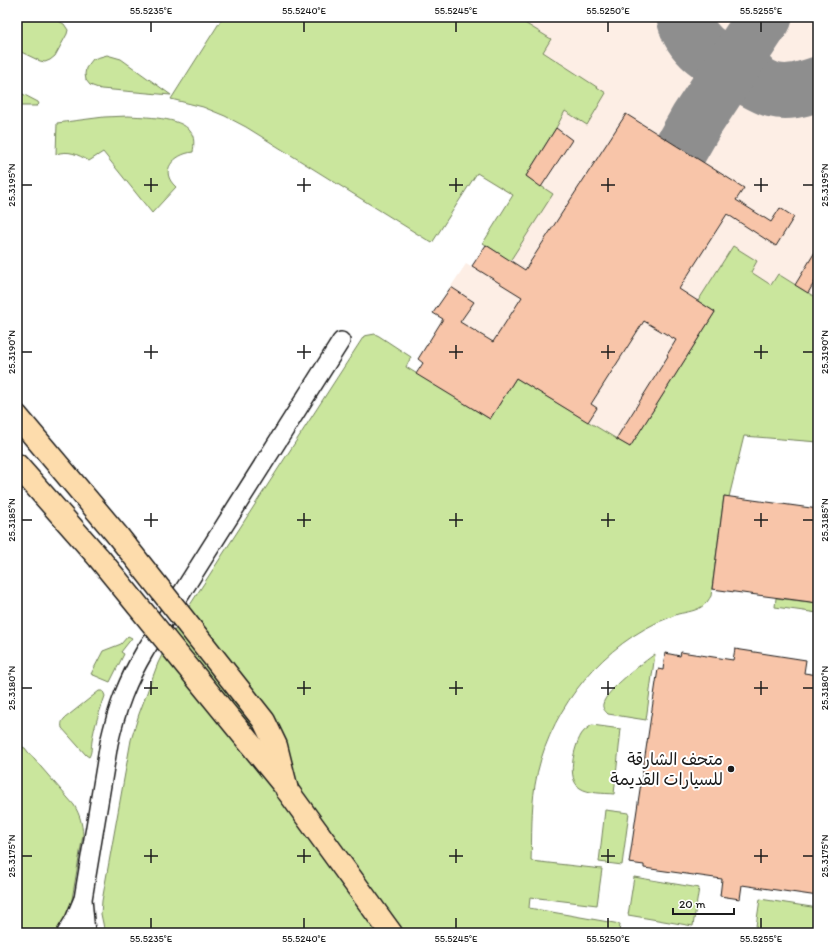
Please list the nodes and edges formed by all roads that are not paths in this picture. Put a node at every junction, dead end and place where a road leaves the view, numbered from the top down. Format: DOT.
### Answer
graph roads {
  1 [pos="341,341"];
  2 [pos="17,416"];
  3 [pos="17,465"];
  4 [pos="287,790"];
  5 [pos="83,899"];
  6 [pos="66,933"];
  7 [pos="86,933"];
  8 [pos="391,933"];
  1 -- 5 [label="street"];
  2 -- 4 [label="highway, bridge"];
  3 -- 4 [label="highway, bridge"];
  4 -- 8 [label="highway"];
  5 -- 6 [label="street"];
  5 -- 7 [label="street"];
}
